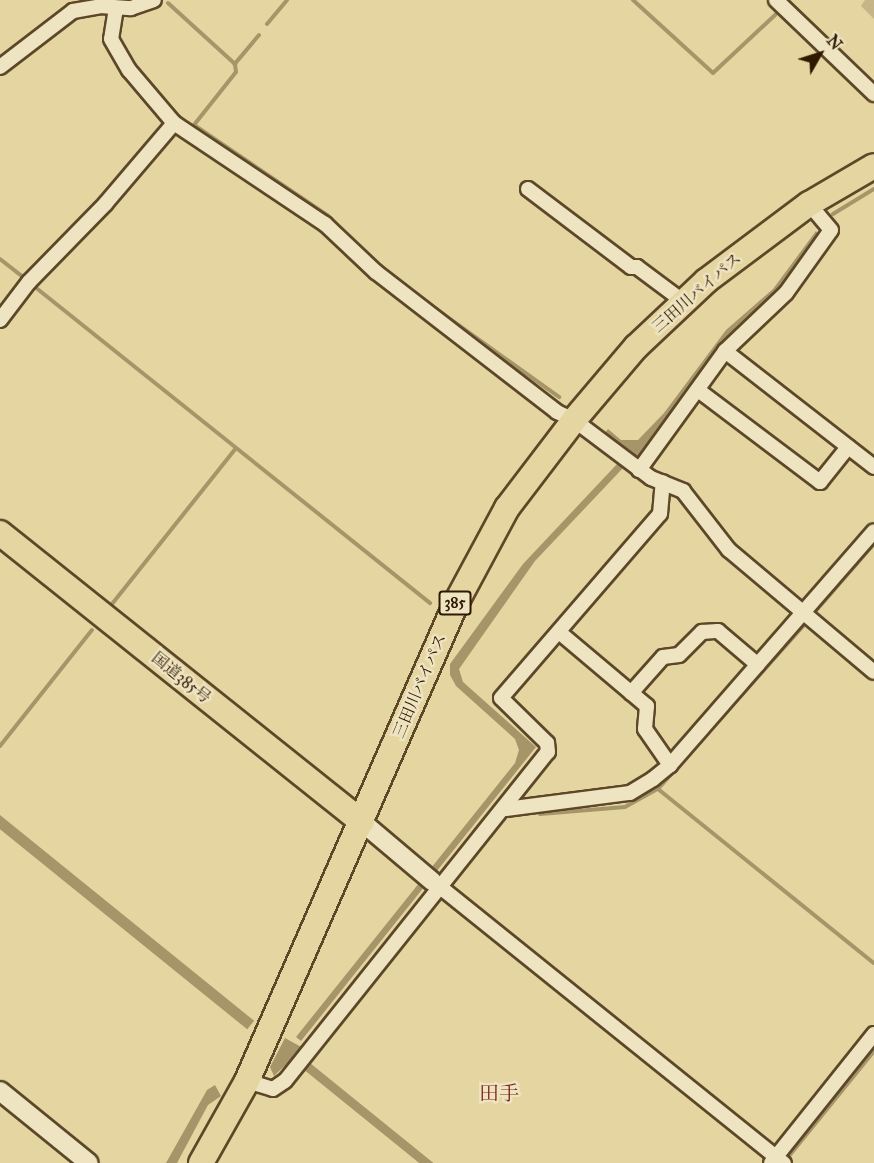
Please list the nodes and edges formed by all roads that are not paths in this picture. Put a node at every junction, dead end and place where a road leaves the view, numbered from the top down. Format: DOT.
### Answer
graph roads {
  1 [pos="154,0"];
  2 [pos="776,0"];
  3 [pos="116,8"];
  4 [pos="0,67"];
  5 [pos="874,94"];
  6 [pos="174,123"];
  7 [pos="874,166"];
  8 [pos="528,189"];
  9 [pos="809,204"];
  10 [pos="684,302"];
  11 [pos="0,320"];
  12 [pos="725,351"];
  13 [pos="698,390"];
  14 [pos="574,420"];
  15 [pos="848,447"];
  16 [pos="874,467"];
  17 [pos="639,470"];
  18 [pos="663,482"];
  19 [pos="874,531"];
  20 [pos="0,533"];
  21 [pos="802,614"];
  22 [pos="559,632"];
  23 [pos="758,665"];
  24 [pos="874,672"];
  25 [pos="632,693"];
  26 [pos="670,765"];
  27 [pos="506,809"];
  28 [pos="362,822"];
  29 [pos="432,880"];
  30 [pos="874,1034"];
  31 [pos="247,1081"];
  32 [pos="0,1091"];
  33 [pos="777,1161"];
  34 [pos="89,1163"];
  35 [pos="201,1163"];
  1 -- 3 [label="street"];
  2 -- 5 [label="street"];
  3 -- 4 [label="street"];
  3 -- 6 [label="street"];
  6 -- 11 [label="street"];
  6 -- 14 [label="street"];
  7 -- 9 [label="highway, 三田川バイパス / 385"];
  8 -- 10 [label="street"];
  9 -- 10 [label="highway, 三田川バイパス / 385"];
  9 -- 12 [label="street"];
  10 -- 14 [label="highway, 三田川バイパス / 385"];
  12 -- 13 [label="street"];
  12 -- 15 [label="street"];
  13 -- 15 [label="street"];
  13 -- 17 [label="street"];
  14 -- 17 [label="street"];
  14 -- 28 [label="highway, 三田川バイパス / 385"];
  15 -- 16 [label="street"];
  17 -- 18 [label="street"];
  18 -- 21 [label="street"];
  18 -- 22 [label="street"];
  19 -- 21 [label="street"];
  20 -- 28 [label="highway, 国道385号"];
  21 -- 23 [label="street"];
  21 -- 24 [label="street"];
  22 -- 25 [label="street"];
  22 -- 27 [label="street"];
  23 -- 25 [label="street"];
  23 -- 26 [label="street"];
  25 -- 26 [label="street"];
  26 -- 27 [label="street"];
  27 -- 29 [label="street"];
  28 -- 29 [label="main road"];
  28 -- 31 [label="highway, 三田川バイパス / 385"];
  29 -- 31 [label="street"];
  29 -- 33 [label="street"];
  30 -- 33 [label="street"];
  31 -- 35 [label="highway, 三田川バイパス / 385"];
  32 -- 34 [label="main road"];
}
